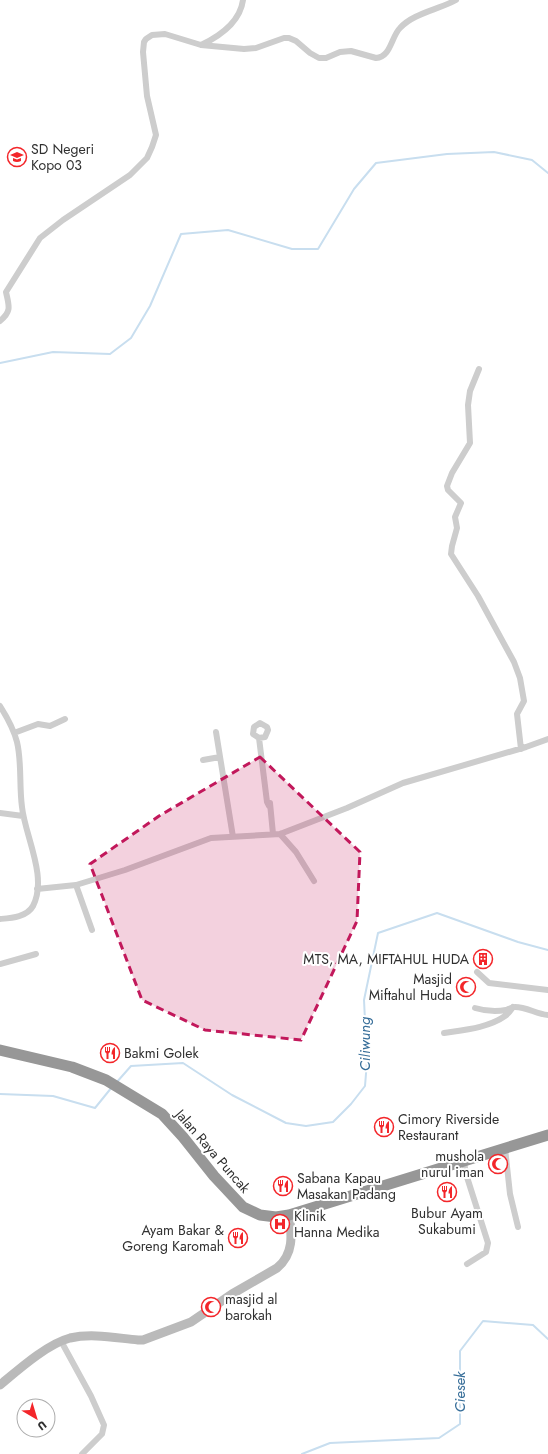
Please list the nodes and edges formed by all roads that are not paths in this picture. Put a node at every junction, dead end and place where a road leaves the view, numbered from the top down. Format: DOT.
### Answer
graph roads {
  1 [pos="243,0"];
  2 [pos="456,0"];
  3 [pos="201,45"];
  4 [pos="6,292"];
  5 [pos="0,296"];
  6 [pos="0,321"];
  7 [pos="479,369"];
  8 [pos="0,706"];
  9 [pos="65,719"];
  10 [pos="216,732"];
  11 [pos="14,733"];
  12 [pos="260,738"];
  13 [pos="548,739"];
  14 [pos="521,749"];
  15 [pos="220,757"];
  16 [pos="202,760"];
  17 [pos="0,813"];
  18 [pos="23,816"];
  19 [pos="276,834"];
  20 [pos="233,837"];
  21 [pos="314,881"];
  22 [pos="76,885"];
  23 [pos="37,889"];
  24 [pos="0,919"];
  25 [pos="92,930"];
  26 [pos="36,954"];
  27 [pos="0,964"];
  28 [pos="478,972"];
  29 [pos="548,990"];
  30 [pos="513,1007"];
  31 [pos="475,1008"];
  32 [pos="548,1015"];
  33 [pos="444,1033"];
  34 [pos="0,1050"];
  35 [pos="548,1135"];
  36 [pos="505,1148"];
  37 [pos="464,1162"];
  38 [pos="289,1215"];
  39 [pos="518,1227"];
  40 [pos="467,1264"];
  41 [pos="61,1342"];
  42 [pos="0,1385"];
  43 [pos="82,1454"];
  1 -- 3 [label="street"];
  2 -- 3 [label="street"];
  3 -- 4 [label="street"];
  4 -- 5 [label="street"];
  4 -- 6 [label="street"];
  7 -- 14 [label="street"];
  8 -- 11 [label="street"];
  9 -- 11 [label="street"];
  10 -- 15 [label="street"];
  11 -- 18 [label="street"];
  12 -- 19 [label="street"];
  13 -- 14 [label="street"];
  14 -- 19 [label="street"];
  15 -- 16 [label="street"];
  15 -- 20 [label="street"];
  17 -- 18 [label="street"];
  18 -- 23 [label="street"];
  19 -- 20 [label="street"];
  19 -- 21 [label="street"];
  20 -- 22 [label="street"];
  22 -- 23 [label="street"];
  22 -- 25 [label="street"];
  23 -- 24 [label="street"];
  26 -- 27 [label="street"];
  28 -- 29 [label="street"];
  30 -- 31 [label="street"];
  30 -- 32 [label="street"];
  30 -- 33 [label="street"];
  34 -- 38 [label="highway, Jalan Raya Puncak"];
  35 -- 36 [label="highway, Jalan Raya Puncak"];
  36 -- 37 [label="highway, Jalan Raya Puncak"];
  36 -- 39 [label="street"];
  37 -- 38 [label="highway, Jalan Raya Puncak"];
  37 -- 40 [label="street"];
  38 -- 41 [label="street"];
  41 -- 42 [label="street"];
  41 -- 43 [label="street"];
}
